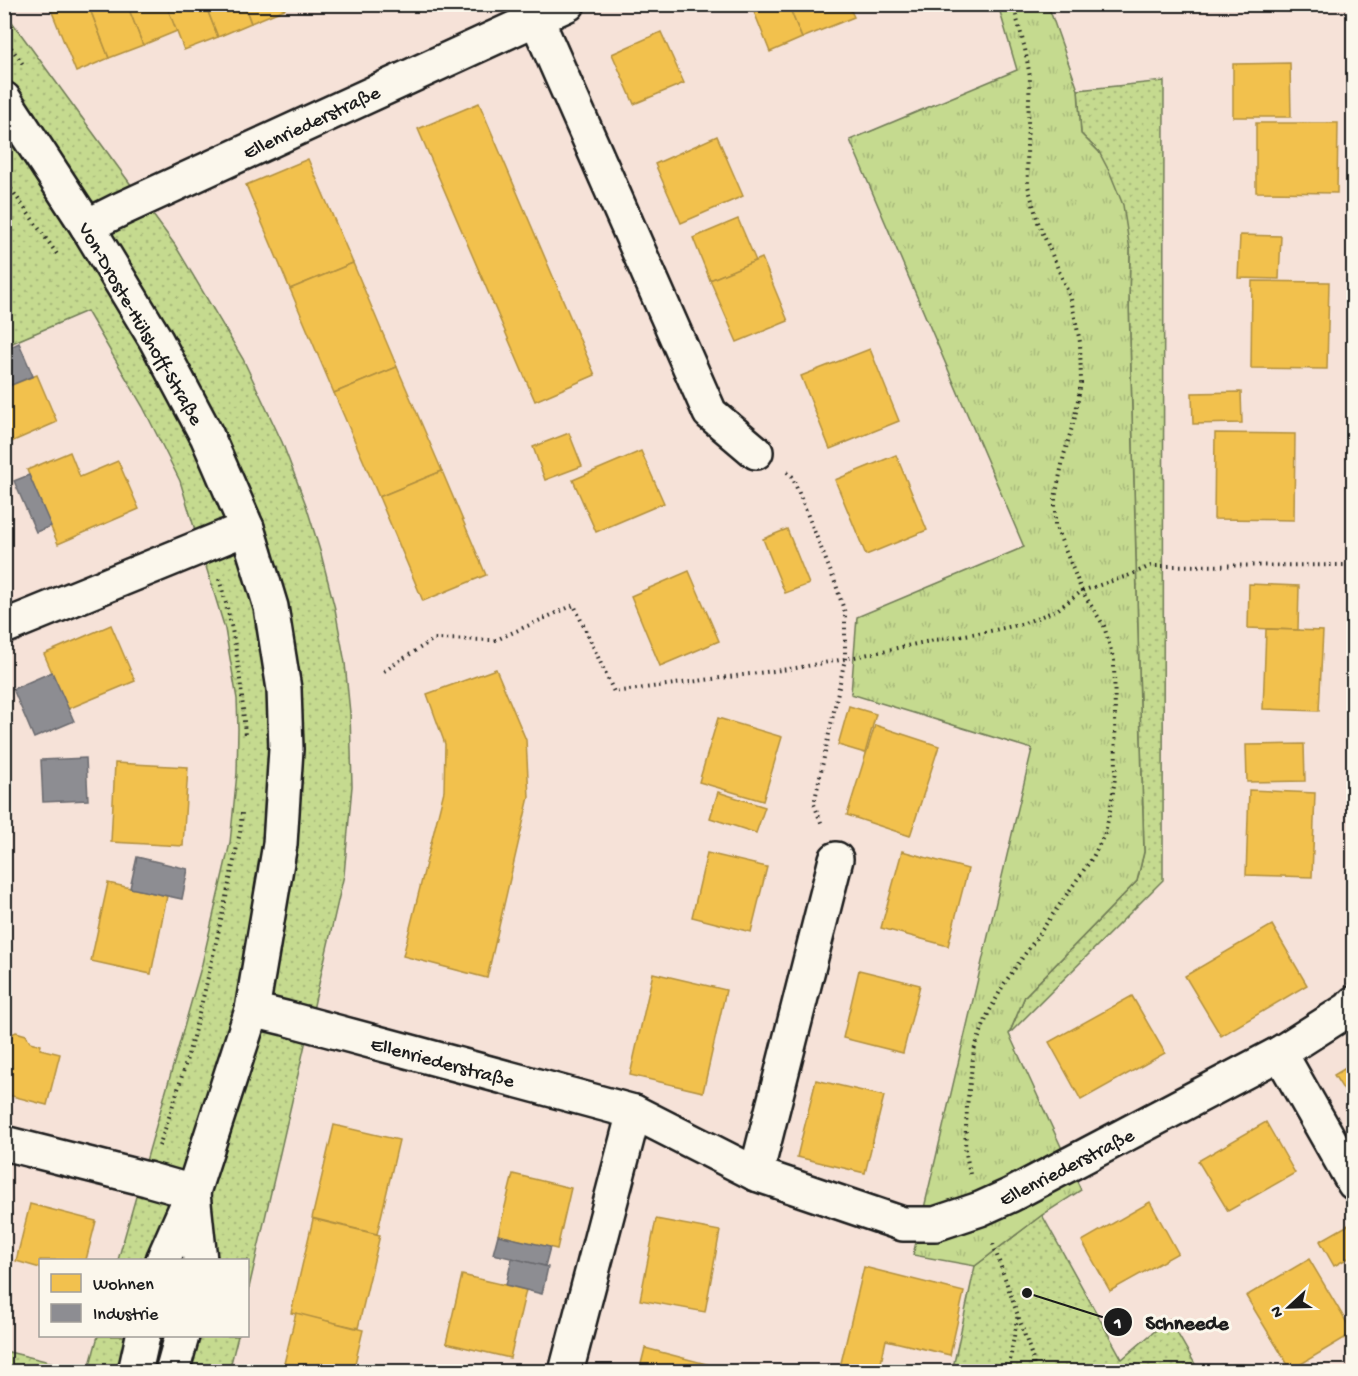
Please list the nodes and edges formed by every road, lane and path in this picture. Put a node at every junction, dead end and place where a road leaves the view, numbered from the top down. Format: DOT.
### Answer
graph roads {
  1 [pos="568,4"];
  2 [pos="1014,4"];
  3 [pos="536,18"];
  4 [pos="4,99"];
  5 [pos="4,178"];
  6 [pos="87,226"];
  7 [pos="63,264"];
  8 [pos="756,452"];
  9 [pos="247,528"];
  10 [pos="209,542"];
  11 [pos="1353,565"];
  12 [pos="1082,591"];
  13 [pos="4,627"];
  14 [pos="845,659"];
  15 [pos="384,671"];
  16 [pos="246,740"];
  17 [pos="242,809"];
  18 [pos="836,859"];
  19 [pos="1353,1004"];
  20 [pos="252,1010"];
  21 [pos="1280,1053"];
  22 [pos="634,1112"];
  23 [pos="4,1143"];
  24 [pos="756,1174"];
  25 [pos="147,1179"];
  26 [pos="1353,1183"];
  27 [pos="193,1192"];
  28 [pos="980,1209"];
  29 [pos="163,1259"];
  30 [pos="200,1259"];
  31 [pos="1018,1312"];
  32 [pos="143,1337"];
  33 [pos="181,1337"];
  34 [pos="135,1371"];
  35 [pos="172,1371"];
  36 [pos="566,1371"];
  37 [pos="1008,1371"];
  38 [pos="1035,1371"];
  1 -- 3 [label="street, Ellenriederstraße"];
  2 -- 12 [label="path"];
  3 -- 6 [label="street, Ellenriederstraße"];
  3 -- 8 [label="street"];
  4 -- 6 [label="street, Von-Droste-Hülshoff-Straße"];
  5 -- 7 [label="path"];
  6 -- 9 [label="street, Von-Droste-Hülshoff-Straße"];
  8 -- 14 [label="path"];
  9 -- 10 [label="street"];
  9 -- 20 [label="street, Von-Droste-Hülshoff-Straße"];
  10 -- 13 [label="street"];
  10 -- 16 [label="path"];
  11 -- 12 [label="path"];
  12 -- 14 [label="path"];
  12 -- 28 [label="path"];
  14 -- 15 [label="path"];
  14 -- 18 [label="path"];
  17 -- 25 [label="path"];
  18 -- 24 [label="street"];
  19 -- 21 [label="street, Ellenriederstraße"];
  20 -- 22 [label="street, Ellenriederstraße"];
  20 -- 27 [label="street, Von-Droste-Hülshoff-Straße"];
  21 -- 26 [label="street"];
  21 -- 28 [label="street, Ellenriederstraße"];
  22 -- 24 [label="street, Ellenriederstraße"];
  22 -- 36 [label="street"];
  23 -- 25 [label="street"];
  24 -- 28 [label="street, Ellenriederstraße"];
  25 -- 27 [label="street"];
  27 -- 29 [label="street, Von-Droste-Hülshoff-Straße"];
  27 -- 30 [label="street, Von-Droste-Hülshoff-Straße"];
  28 -- 31 [label="path"];
  31 -- 37 [label="path"];
  31 -- 38 [label="path"];
  32 -- 34 [label="street"];
  33 -- 35 [label="street"];
}
